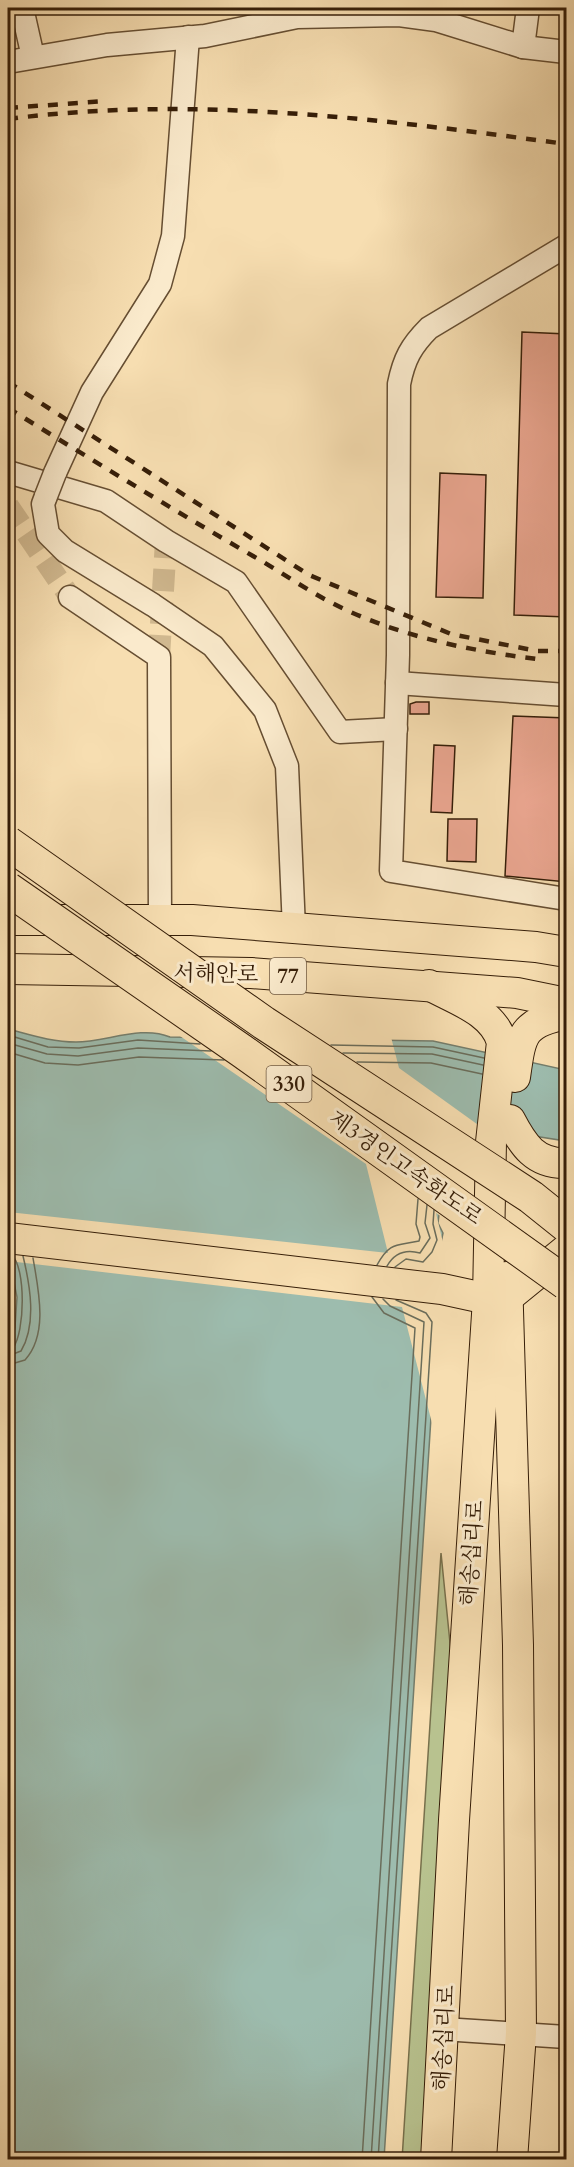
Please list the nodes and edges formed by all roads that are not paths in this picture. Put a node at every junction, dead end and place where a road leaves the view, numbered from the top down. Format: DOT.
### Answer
graph roads {
  1 [pos="22,8"];
  2 [pos="528,8"];
  3 [pos="188,37"];
  4 [pos="524,47"];
  5 [pos="567,52"];
  6 [pos="33,57"];
  7 [pos="8,62"];
  8 [pos="567,246"];
  9 [pos="8,472"];
  10 [pos="70,597"];
  11 [pos="397,682"];
  12 [pos="567,695"];
  13 [pos="396,729"];
  14 [pos="8,843"];
  15 [pos="8,889"];
  16 [pos="567,899"];
  17 [pos="160,919"];
  18 [pos="8,920"];
  19 [pos="294,930"];
  20 [pos="567,952"];
  21 [pos="8,969"];
  22 [pos="429,985"];
  23 [pos="567,1003"];
  24 [pos="567,1014"];
  25 [pos="510,1120"];
  26 [pos="567,1163"];
  27 [pos="567,1225"];
  28 [pos="8,1238"];
  29 [pos="567,1250"];
  30 [pos="567,1283"];
  31 [pos="497,1299"];
  32 [pos="443,2029"];
  33 [pos="521,2032"];
  34 [pos="567,2037"];
  35 [pos="436,2160"];
  36 [pos="512,2160"];
  1 -- 6 [label="street"];
  2 -- 4 [label="street"];
  3 -- 4 [label="street"];
  3 -- 6 [label="street"];
  3 -- 19 [label="street, bridge"];
  4 -- 5 [label="street"];
  6 -- 7 [label="street"];
  8 -- 11 [label="street"];
  9 -- 13 [label="street"];
  10 -- 17 [label="street"];
  11 -- 12 [label="street"];
  11 -- 13 [label="street"];
  13 -- 16 [label="street"];
  14 -- 27 [label="highway, 제3경인고속화도로 / 330, bridge"];
  15 -- 30 [label="highway, 제3경인고속화도로 / 330, bridge"];
  17 -- 18 [label="main road, 77"];
  17 -- 19 [label="main road, 77"];
  19 -- 20 [label="main road, 77"];
  21 -- 22 [label="main road, 서해안로 / 77"];
  22 -- 23 [label="main road, 서해안로 / 77"];
  22 -- 31 [label="main road, 해송십리로"];
  24 -- 25 [label="main road, 해송십리로"];
  25 -- 26 [label="main road"];
  25 -- 31 [label="main road, 해송십리로"];
  28 -- 31 [label="main road"];
  29 -- 31 [label="main road"];
  31 -- 32 [label="main road, 해송십리로"];
  31 -- 33 [label="main road, 해송십리로"];
  32 -- 33 [label="street"];
  32 -- 35 [label="main road, 해송십리로"];
  33 -- 34 [label="street"];
  33 -- 36 [label="main road, 해송십리로"];
}
